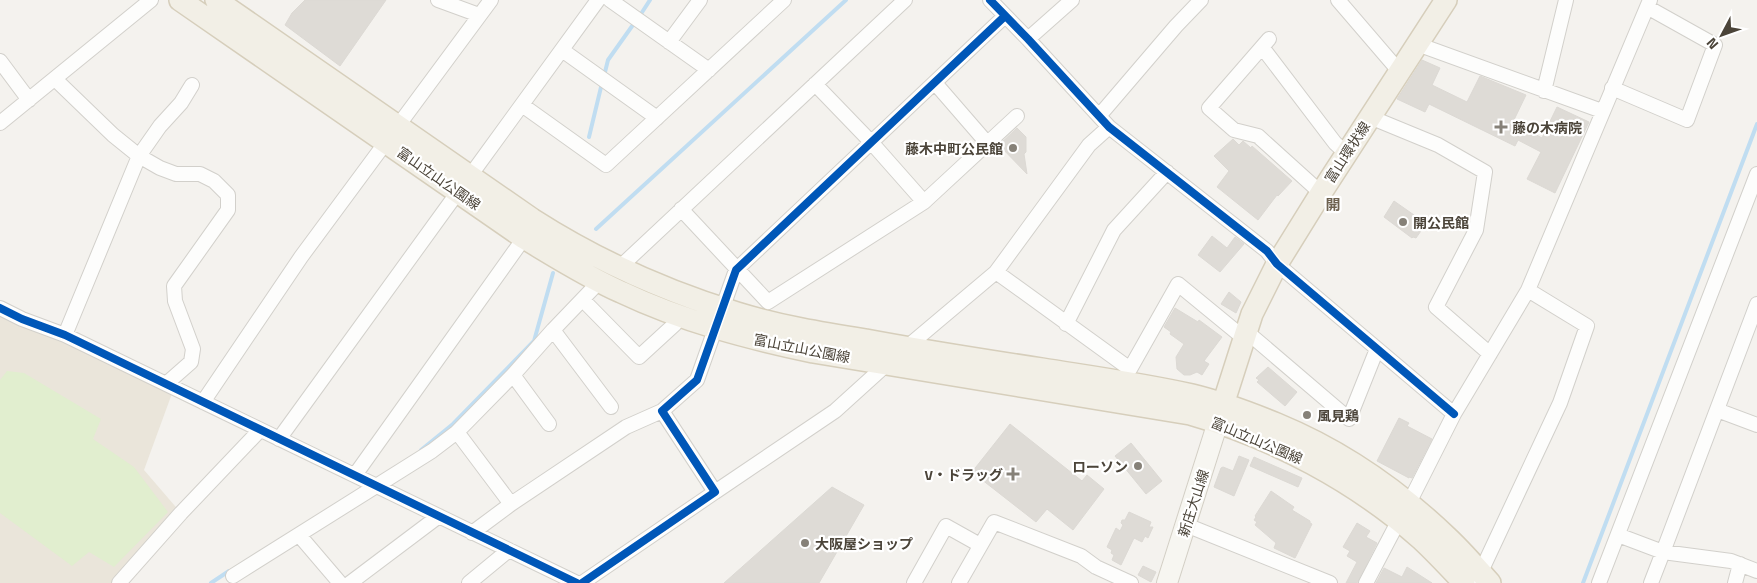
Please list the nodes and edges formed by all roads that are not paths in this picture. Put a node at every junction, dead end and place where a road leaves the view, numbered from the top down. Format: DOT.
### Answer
graph roads {
  1 [pos="151,0"];
  2 [pos="180,0"];
  3 [pos="216,0"];
  4 [pos="438,0"];
  5 [pos="490,0"];
  6 [pos="598,0"];
  7 [pos="610,0"];
  8 [pos="700,0"];
  9 [pos="784,0"];
  10 [pos="904,0"];
  11 [pos="990,0"];
  12 [pos="1072,0"];
  13 [pos="1201,0"];
  14 [pos="1338,0"];
  15 [pos="1446,0"];
  16 [pos="1566,0"];
  17 [pos="1648,3"];
  18 [pos="479,15"];
  19 [pos="1005,16"];
  20 [pos="1028,39"];
  21 [pos="669,42"];
  22 [pos="1417,44"];
  23 [pos="562,50"];
  24 [pos="0,61"];
  25 [pos="709,70"];
  26 [pos="1399,71"];
  27 [pos="55,79"];
  28 [pos="935,83"];
  29 [pos="192,84"];
  30 [pos="814,84"];
  31 [pos="1612,88"];
  32 [pos="1544,90"];
  33 [pos="29,100"];
  34 [pos="522,105"];
  35 [pos="1602,111"];
  36 [pos="1017,116"];
  37 [pos="1370,116"];
  38 [pos="657,118"];
  39 [pos="1104,122"];
  40 [pos="0,123"];
  41 [pos="393,135"];
  42 [pos="871,142"];
  43 [pos="987,143"];
  44 [pos="1346,153"];
  45 [pos="139,156"];
  46 [pos="1167,172"];
  47 [pos="1757,174"];
  48 [pos="464,184"];
  49 [pos="1320,193"];
  50 [pos="924,202"];
  51 [pos="681,210"];
  52 [pos="524,238"];
  53 [pos="1278,264"];
  54 [pos="619,268"];
  55 [pos="736,270"];
  56 [pos="996,272"];
  57 [pos="600,281"];
  58 [pos="1528,290"];
  59 [pos="583,300"];
  60 [pos="1757,304"];
  61 [pos="0,308"];
  62 [pos="678,315"];
  63 [pos="718,318"];
  64 [pos="1066,324"];
  65 [pos="553,330"];
  66 [pos="66,335"];
  67 [pos="1246,335"];
  68 [pos="907,348"];
  69 [pos="1377,349"];
  70 [pos="1490,354"];
  71 [pos="888,363"];
  72 [pos="513,375"];
  73 [pos="166,384"];
  74 [pos="203,402"];
  75 [pos="611,407"];
  76 [pos="1717,410"];
  77 [pos="662,411"];
  78 [pos="1221,413"];
  79 [pos="1454,414"];
  80 [pos="549,424"];
  81 [pos="1757,425"];
  82 [pos="260,430"];
  83 [pos="457,432"];
  84 [pos="279,439"];
  85 [pos="355,475"];
  86 [pos="377,486"];
  87 [pos="715,492"];
  88 [pos="1408,502"];
  89 [pos="511,504"];
  90 [pos="439,516"];
  91 [pos="1398,522"];
  92 [pos="1186,525"];
  93 [pos="472,532"];
  94 [pos="300,535"];
  95 [pos="1618,535"];
  96 [pos="980,545"];
  97 [pos="509,550"];
  98 [pos="1663,552"];
  99 [pos="1740,564"];
  100 [pos="1757,570"];
  101 [pos="1305,578"];
  102 [pos="1478,580"];
  103 [pos="232,581"];
  104 [pos="121,582"];
  105 [pos="340,583"];
  106 [pos="350,583"];
  107 [pos="469,583"];
  108 [pos="577,583"];
  109 [pos="582,583"];
  110 [pos="914,583"];
  111 [pos="959,583"];
  112 [pos="1131,583"];
  113 [pos="1167,583"];
  114 [pos="1330,583"];
  115 [pos="1366,583"];
  116 [pos="1599,583"];
  117 [pos="1651,583"];
  118 [pos="1735,583"];
  1 -- 27 [label="street"];
  2 -- 41 [label="main road, 富山立山公園線"];
  3 -- 41 [label="main road, 富山立山公園線"];
  4 -- 18 [label="street"];
  5 -- 18 [label="street"];
  6 -- 23 [label="street"];
  7 -- 21 [label="street"];
  8 -- 21 [label="street"];
  9 -- 25 [label="street"];
  10 -- 30 [label="street"];
  11 -- 19 [label="street"];
  12 -- 20 [label="street"];
  13 -- 39 [label="street"];
  14 -- 26 [label="street"];
  15 -- 22 [label="main road, 富山環状線"];
  16 -- 32 [label="street"];
  17 -- 31 [label="street"];
  17 -- 31 [label="street"];
  18 -- 41 [label="street"];
  19 -- 20 [label="street"];
  19 -- 28 [label="street"];
  20 -- 39 [label="street"];
  21 -- 25 [label="street"];
  22 -- 26 [label="main road, 富山環状線"];
  22 -- 32 [label="street"];
  23 -- 34 [label="street"];
  23 -- 38 [label="street"];
  24 -- 33 [label="street"];
  25 -- 38 [label="street"];
  26 -- 37 [label="main road, 富山環状線"];
  27 -- 33 [label="street"];
  27 -- 45 [label="street"];
  28 -- 42 [label="street"];
  28 -- 43 [label="street"];
  29 -- 45 [label="street"];
  30 -- 42 [label="street"];
  30 -- 51 [label="street"];
  31 -- 35 [label="street"];
  32 -- 35 [label="street"];
  33 -- 40 [label="street"];
  34 -- 38 [label="street"];
  34 -- 48 [label="street"];
  35 -- 58 [label="street"];
  36 -- 43 [label="street"];
  37 -- 44 [label="main road, 富山環状線"];
  37 -- 70 [label="street"];
  39 -- 46 [label="street"];
  39 -- 56 [label="street"];
  41 -- 48 [label="main road, 富山立山公園線"];
  41 -- 74 [label="street"];
  42 -- 50 [label="street"];
  42 -- 55 [label="street"];
  43 -- 50 [label="street"];
  44 -- 49 [label="main road, 富山環状線"];
  44 -- 49 [label="street"];
  45 -- 66 [label="street"];
  45 -- 73 [label="street"];
  46 -- 53 [label="street"];
  46 -- 64 [label="street"];
  47 -- 95 [label="street"];
  48 -- 52 [label="main road, 富山立山公園線"];
  48 -- 54 [label="main road, 富山立山公園線"];
  48 -- 84 [label="street"];
  49 -- 53 [label="main road, 富山環状線"];
  50 -- 55 [label="street"];
  51 -- 54 [label="street"];
  51 -- 55 [label="street"];
  52 -- 57 [label="main road, 富山立山公園線"];
  52 -- 85 [label="street"];
  53 -- 67 [label="main road, 富山環状線"];
  53 -- 69 [label="street"];
  54 -- 63 [label="main road, 富山立山公園線"];
  55 -- 63 [label="street"];
  56 -- 64 [label="street"];
  56 -- 68 [label="street"];
  57 -- 59 [label="street"];
  57 -- 62 [label="main road, 富山立山公園線"];
  58 -- 70 [label="street"];
  58 -- 102 [label="street"];
  59 -- 62 [label="street"];
  59 -- 65 [label="street"];
  60 -- 76 [label="street"];
  61 -- 66 [label="street"];
  62 -- 63 [label="main road, 富山立山公園線"];
  63 -- 68 [label="main road, 富山立山公園線"];
  63 -- 71 [label="main road, 富山立山公園線"];
  63 -- 77 [label="street"];
  64 -- 67 [label="street"];
  65 -- 72 [label="street"];
  65 -- 75 [label="street"];
  66 -- 73 [label="street"];
  67 -- 69 [label="street"];
  67 -- 78 [label="main road, 富山環状線"];
  68 -- 71 [label="street"];
  68 -- 78 [label="main road, 富山立山公園線"];
  69 -- 79 [label="street"];
  70 -- 79 [label="street"];
  71 -- 78 [label="main road, 富山立山公園線"];
  71 -- 87 [label="street"];
  72 -- 80 [label="street"];
  72 -- 83 [label="street"];
  73 -- 74 [label="street"];
  74 -- 82 [label="street"];
  76 -- 81 [label="street"];
  76 -- 98 [label="street"];
  77 -- 87 [label="street"];
  77 -- 89 [label="street"];
  78 -- 88 [label="main road, 富山立山公園線"];
  78 -- 91 [label="main road, 富山立山公園線"];
  78 -- 92 [label="main road, 新庄大山線"];
  79 -- 88 [label="street"];
  82 -- 84 [label="street"];
  82 -- 104 [label="street"];
  83 -- 86 [label="street"];
  83 -- 89 [label="street"];
  84 -- 85 [label="street"];
  85 -- 86 [label="street"];
  86 -- 90 [label="street"];
  86 -- 94 [label="street"];
  87 -- 109 [label="street"];
  88 -- 102 [label="main road, 富山立山公園線"];
  89 -- 93 [label="street"];
  90 -- 93 [label="street"];
  90 -- 106 [label="street"];
  91 -- 102 [label="main road, 富山立山公園線"];
  91 -- 115 [label="street"];
  92 -- 101 [label="street"];
  92 -- 113 [label="main road, 新庄大山線"];
  93 -- 97 [label="street"];
  94 -- 103 [label="street"];
  94 -- 105 [label="street"];
  95 -- 98 [label="street"];
  95 -- 116 [label="street"];
  96 -- 110 [label="street"];
  96 -- 111 [label="street"];
  96 -- 112 [label="street"];
  97 -- 107 [label="street"];
  97 -- 108 [label="street"];
  98 -- 99 [label="street"];
  98 -- 117 [label="street"];
  99 -- 100 [label="street"];
  99 -- 118 [label="street"];
  101 -- 114 [label="street"];
}
